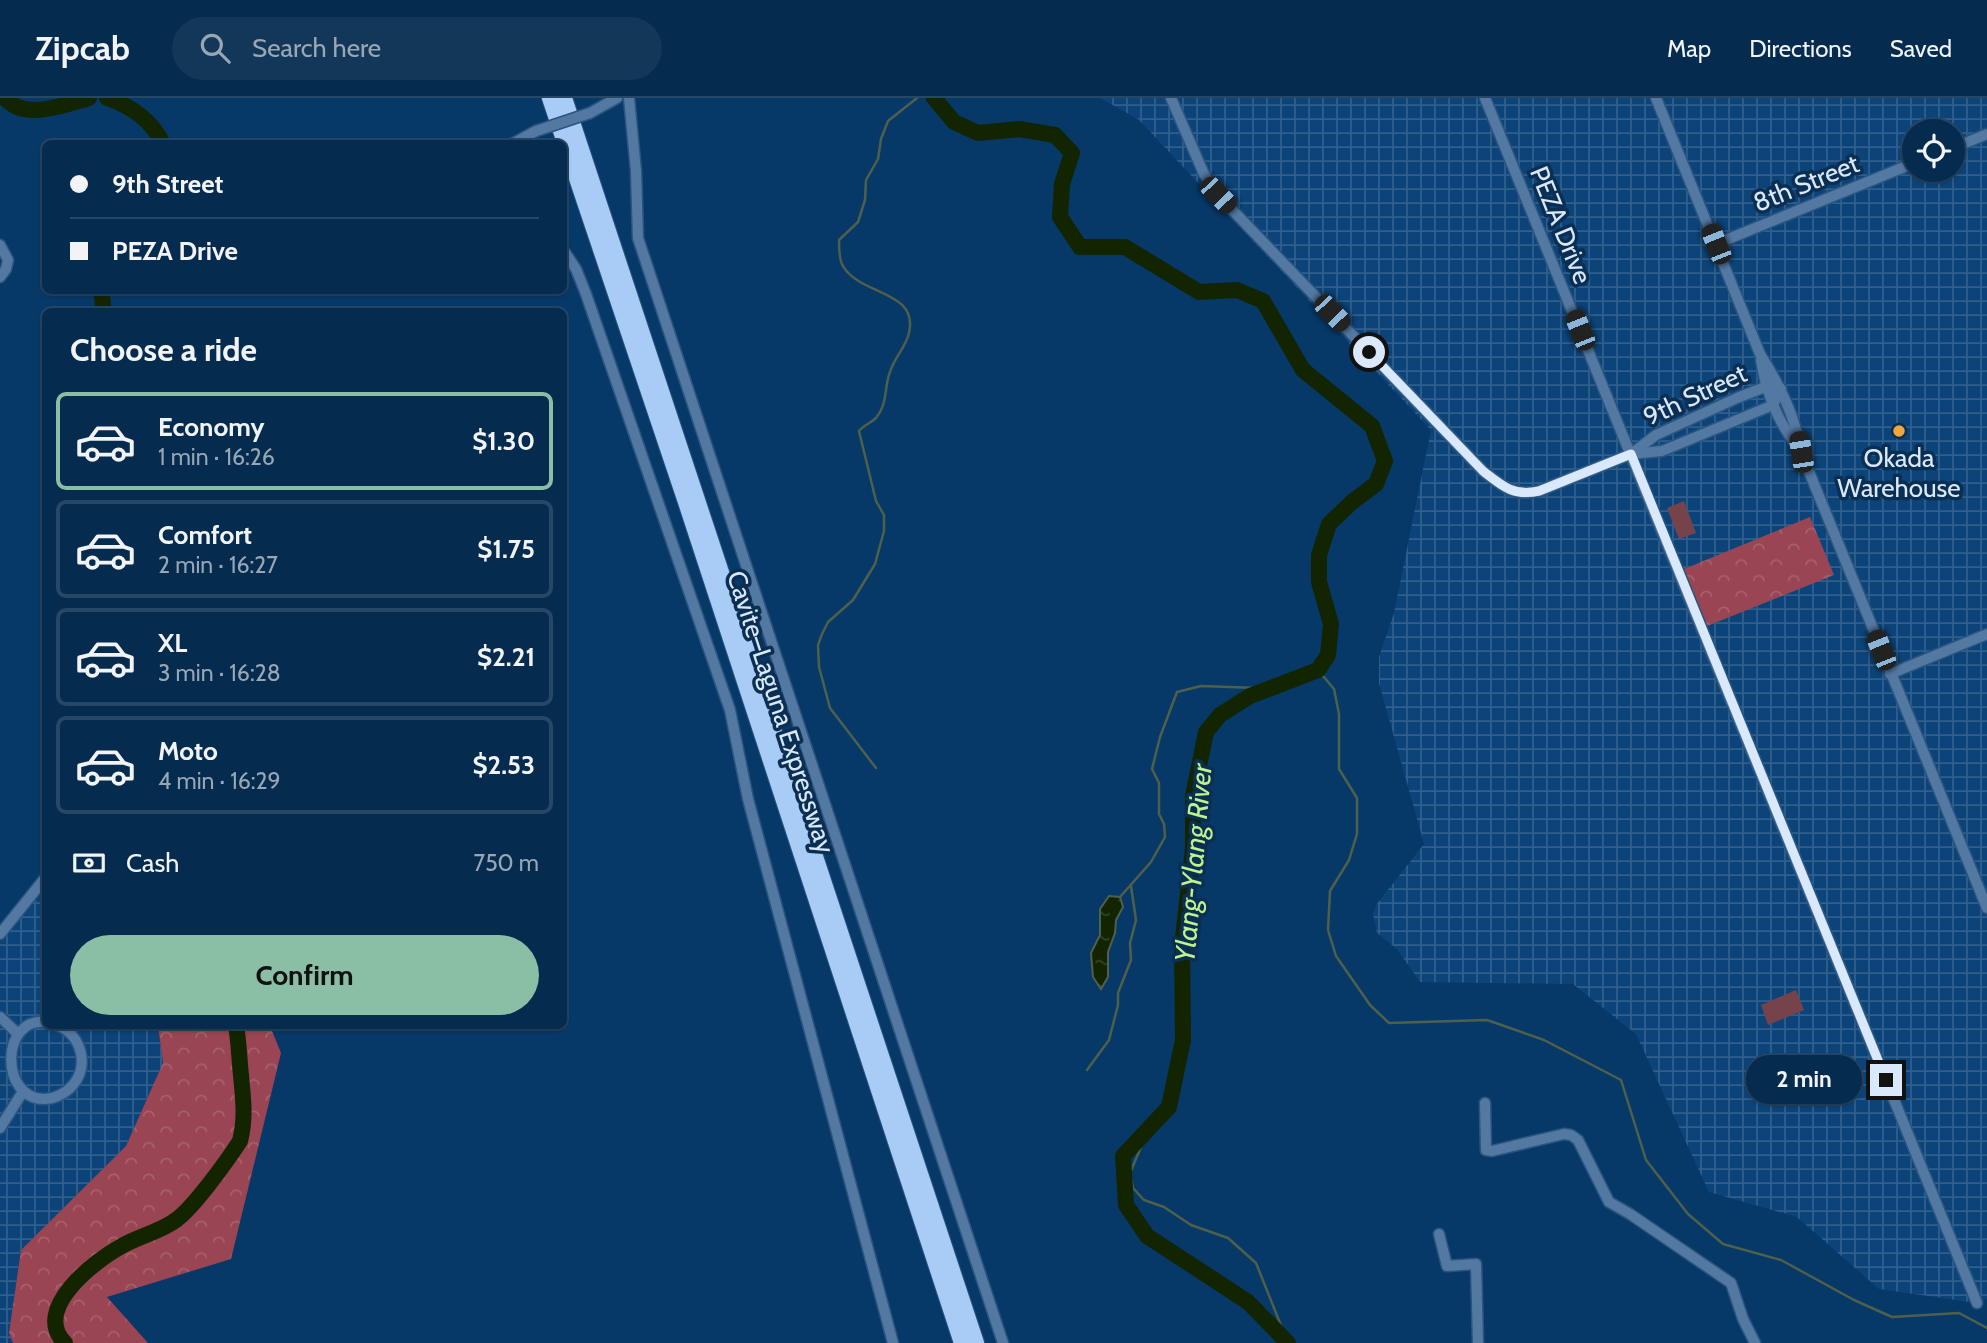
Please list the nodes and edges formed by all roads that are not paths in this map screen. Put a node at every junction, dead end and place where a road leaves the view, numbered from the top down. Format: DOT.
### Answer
graph roads {
  1 [pos="550,98"];
  2 [pos="564,98"];
  3 [pos="617,98"];
  4 [pos="629,98"];
  5 [pos="1171,98"];
  6 [pos="1485,98"];
  7 [pos="1656,98"];
  8 [pos="1987,134"];
  9 [pos="519,140"];
  10 [pos="564,140"];
  11 [pos="1965,143"];
  12 [pos="567,149"];
  13 [pos="1902,168"];
  14 [pos="1716,244"];
  15 [pos="0,245"];
  16 [pos="567,256"];
  17 [pos="0,277"];
  18 [pos="1759,354"];
  19 [pos="1765,387"];
  20 [pos="1781,390"];
  21 [pos="1773,405"];
  22 [pos="1801,452"];
  23 [pos="1631,454"];
  24 [pos="1987,634"];
  25 [pos="1890,674"];
  26 [pos="42,882"];
  27 [pos="1987,908"];
  28 [pos="0,934"];
  29 [pos="0,1017"];
  30 [pos="42,1023"];
  31 [pos="63,1029"];
  32 [pos="16,1032"];
  33 [pos="22,1093"];
  34 [pos="1485,1103"];
  35 [pos="0,1128"];
  36 [pos="1439,1234"];
  37 [pos="1977,1303"];
  38 [pos="893,1343"];
  39 [pos="962,1343"];
  40 [pos="976,1343"];
  41 [pos="1003,1343"];
  42 [pos="1478,1343"];
  43 [pos="1755,1343"];
  1 -- 10 [label="highway, Cavite–Laguna Expressway"];
  2 -- 40 [label="highway, Cavite–Laguna Expressway"];
  3 -- 9 [label="street, bridge"];
  4 -- 41 [label="street"];
  5 -- 23 [label="street, 9th Street"];
  6 -- 23 [label="street, PEZA Drive"];
  7 -- 14 [label="street"];
  8 -- 11 [label="street"];
  12 -- 39 [label="highway, Cavite–Laguna Expressway"];
  13 -- 14 [label="street, 8th Street"];
  14 -- 18 [label="street"];
  15 -- 17 [label="street"];
  16 -- 38 [label="street"];
  18 -- 19 [label="street"];
  18 -- 20 [label="street"];
  19 -- 20 [label="street, 9th Street"];
  19 -- 21 [label="street"];
  19 -- 23 [label="street, 9th Street"];
  20 -- 21 [label="street, 9th Street"];
  20 -- 22 [label="street"];
  21 -- 22 [label="street"];
  21 -- 23 [label="street, 9th Street"];
  22 -- 25 [label="street"];
  23 -- 37 [label="street, PEZA Drive"];
  24 -- 25 [label="street"];
  25 -- 27 [label="street"];
  26 -- 28 [label="street"];
  29 -- 32 [label="street"];
  30 -- 32 [label="street"];
  31 -- 33 [label="street"];
  32 -- 33 [label="street"];
  33 -- 35 [label="street"];
  34 -- 43 [label="street"];
  36 -- 42 [label="street"];
}
